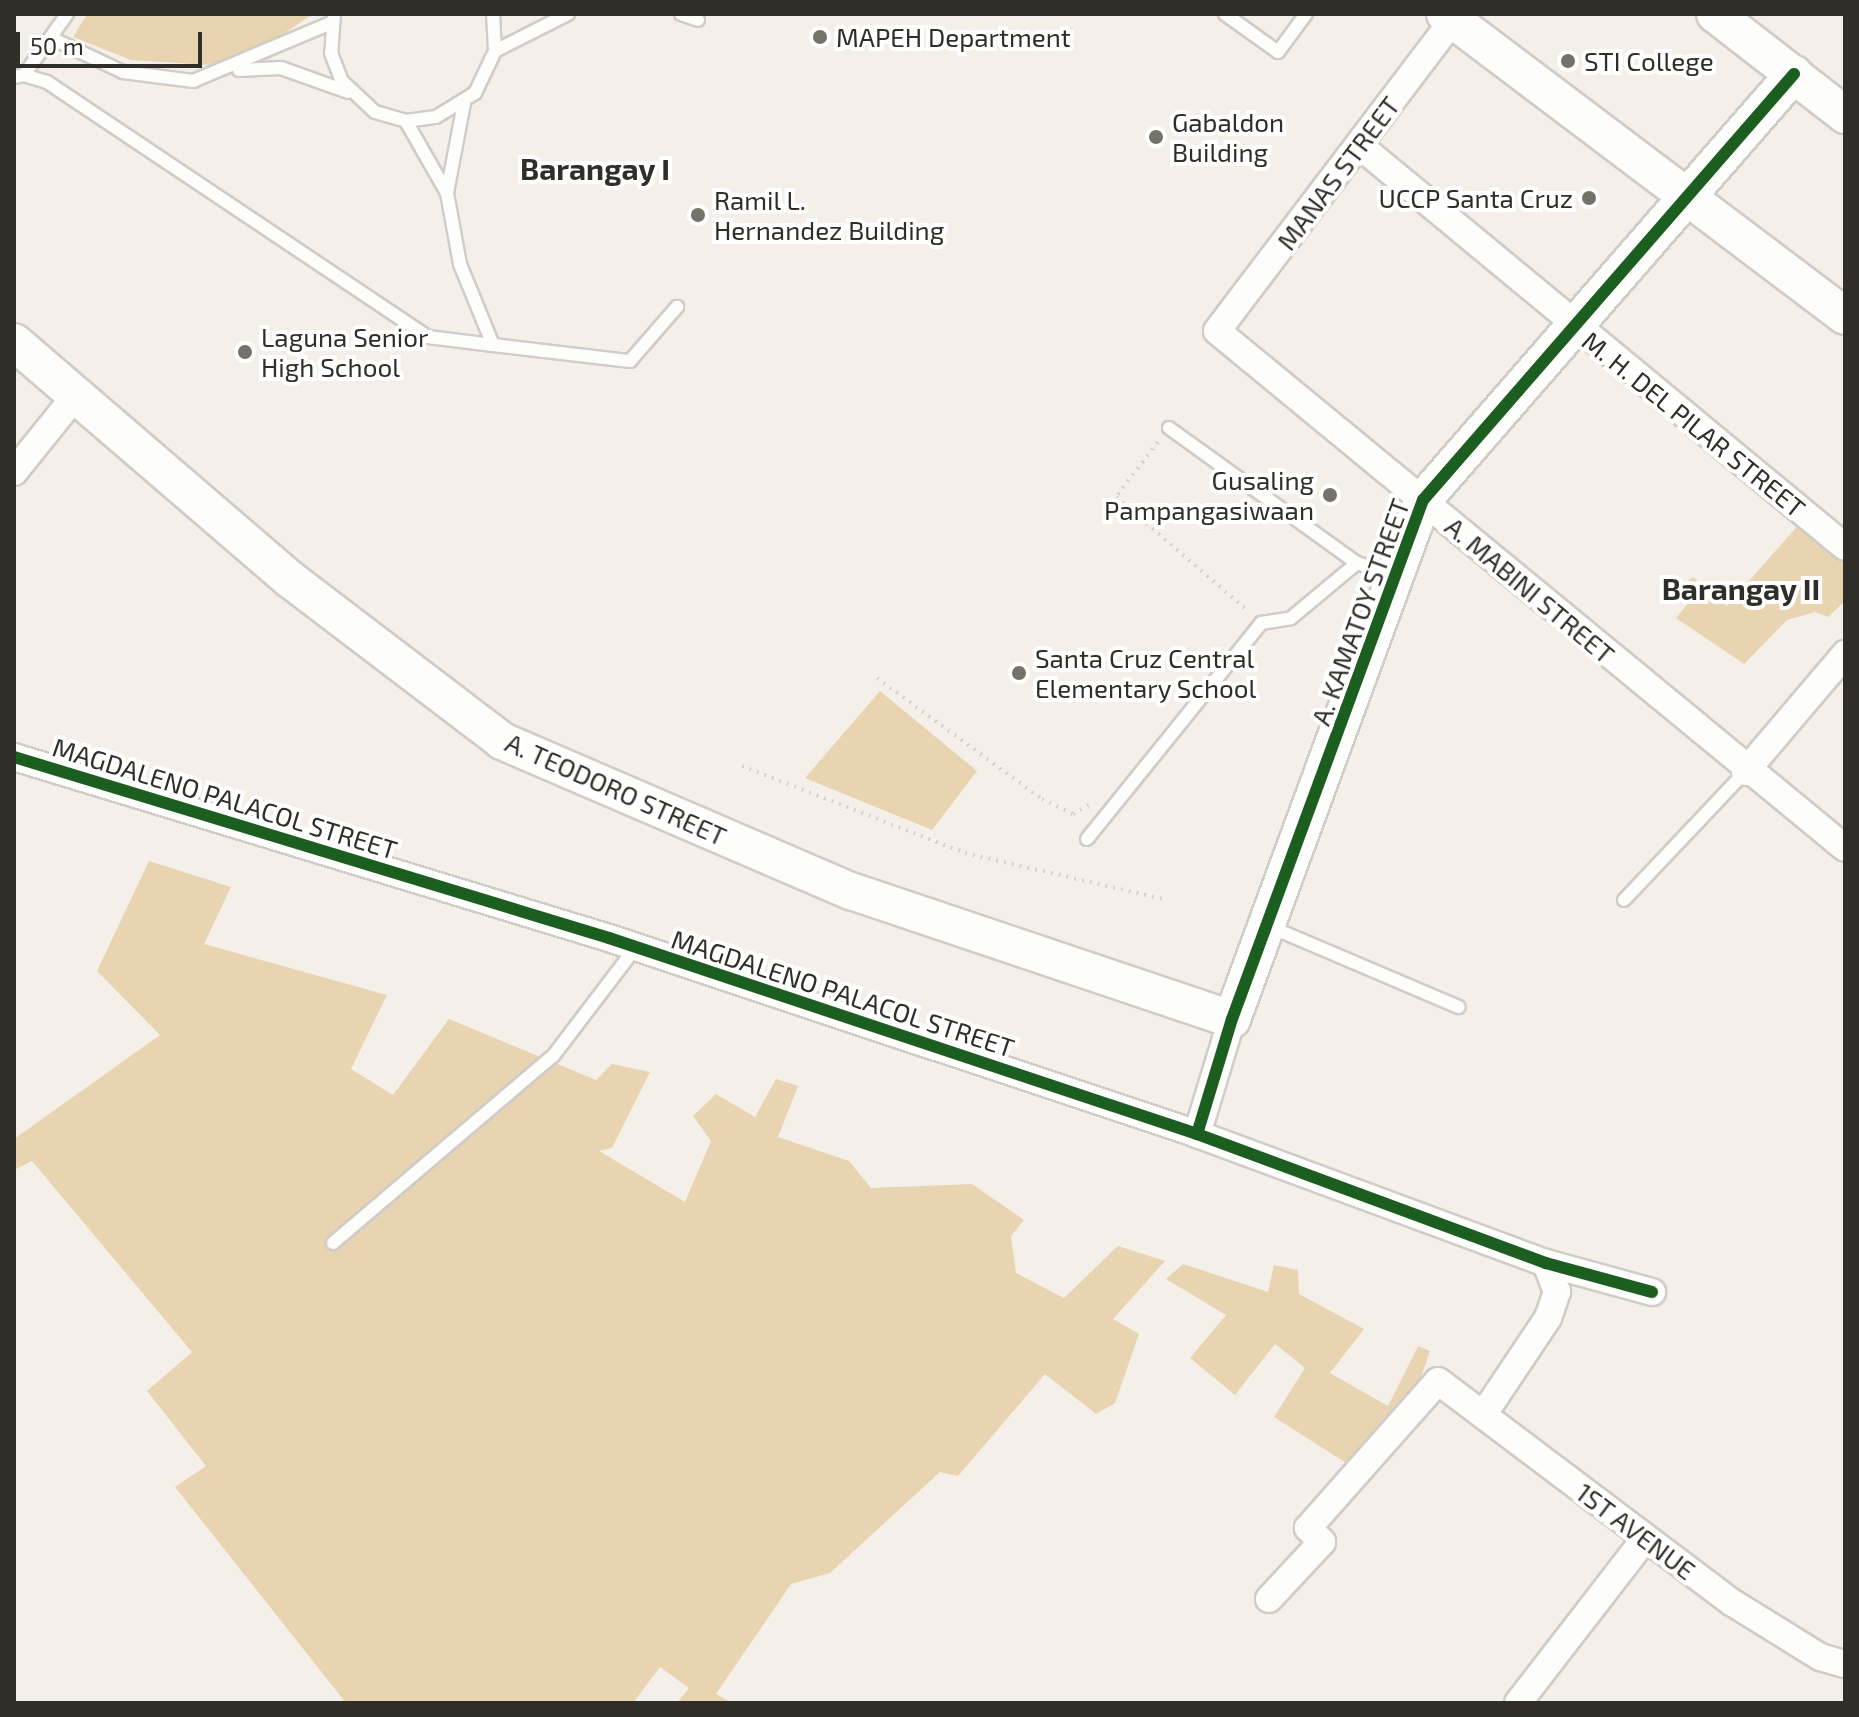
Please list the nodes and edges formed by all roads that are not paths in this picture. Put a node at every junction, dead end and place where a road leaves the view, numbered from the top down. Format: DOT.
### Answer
graph roads {
  1 [pos="67,14"];
  2 [pos="493,14"];
  3 [pos="568,14"];
  4 [pos="681,14"];
  5 [pos="1225,14"];
  6 [pos="1306,14"];
  7 [pos="1715,14"];
  8 [pos="1452,16"];
  9 [pos="333,19"];
  10 [pos="698,20"];
  11 [pos="51,38"];
  12 [pos="495,51"];
  13 [pos="232,70"];
  14 [pos="1794,74"];
  15 [pos="19,76"];
  16 [pos="350,93"];
  17 [pos="464,103"];
  18 [pos="1845,115"];
  19 [pos="406,121"];
  20 [pos="1360,146"];
  21 [pos="447,193"];
  22 [pos="1689,195"];
  23 [pos="677,307"];
  24 [pos="1845,316"];
  25 [pos="1575,326"];
  26 [pos="1217,331"];
  27 [pos="14,342"];
  28 [pos="493,345"];
  29 [pos="77,394"];
  30 [pos="1169,428"];
  31 [pos="14,472"];
  32 [pos="1423,500"];
  33 [pos="1845,547"];
  34 [pos="1357,563"];
  35 [pos="1395,575"];
  36 [pos="1845,654"];
  37 [pos="14,757"];
  38 [pos="1745,772"];
  39 [pos="1087,839"];
  40 [pos="1845,848"];
  41 [pos="1624,900"];
  42 [pos="1269,926"];
  43 [pos="636,947"];
  44 [pos="1459,1007"];
  45 [pos="1232,1019"];
  46 [pos="1197,1134"];
  47 [pos="333,1243"];
  48 [pos="1546,1263"];
  49 [pos="1652,1292"];
  50 [pos="1485,1412"];
  51 [pos="1644,1540"];
  52 [pos="1269,1599"];
  53 [pos="1845,1664"];
  54 [pos="1518,1703"];
  1 -- 11 [label="lane"];
  2 -- 12 [label="lane"];
  3 -- 12 [label="lane"];
  4 -- 10 [label="lane"];
  5 -- 6 [label="lane"];
  7 -- 14 [label="street"];
  8 -- 20 [label="street, MANAS STREET"];
  8 -- 22 [label="street"];
  9 -- 13 [label="lane"];
  9 -- 16 [label="lane"];
  11 -- 13 [label="lane"];
  11 -- 15 [label="lane"];
  12 -- 17 [label="lane"];
  13 -- 16 [label="lane"];
  14 -- 18 [label="street"];
  14 -- 22 [label="street, A. KAMATOY STREET"];
  15 -- 28 [label="lane"];
  16 -- 19 [label="lane"];
  17 -- 19 [label="lane"];
  17 -- 21 [label="lane"];
  19 -- 21 [label="lane"];
  20 -- 25 [label="street, M. H. DEL PILAR STREET"];
  20 -- 26 [label="street, MANAS STREET"];
  21 -- 28 [label="lane"];
  22 -- 24 [label="street"];
  22 -- 25 [label="street, A. KAMATOY STREET"];
  23 -- 28 [label="lane"];
  25 -- 32 [label="street, A. KAMATOY STREET"];
  25 -- 33 [label="street, M. H. DEL PILAR STREET"];
  26 -- 32 [label="street, A. MABINI STREET"];
  27 -- 29 [label="street, A. TEODORO STREET"];
  29 -- 31 [label="street"];
  29 -- 45 [label="street, A. TEODORO STREET"];
  30 -- 34 [label="lane"];
  32 -- 35 [label="street, A. KAMATOY STREET"];
  32 -- 38 [label="street, A. MABINI STREET"];
  34 -- 35 [label="lane"];
  34 -- 39 [label="lane"];
  35 -- 42 [label="street, A. KAMATOY STREET"];
  36 -- 38 [label="street"];
  37 -- 43 [label="street, MAGDALENO PALACOL STREET"];
  38 -- 40 [label="street, A. MABINI STREET"];
  38 -- 41 [label="lane"];
  42 -- 44 [label="lane"];
  42 -- 45 [label="street, A. KAMATOY STREET"];
  43 -- 46 [label="street, MAGDALENO PALACOL STREET"];
  43 -- 47 [label="lane"];
  45 -- 46 [label="street, A. KAMATOY STREET"];
  46 -- 48 [label="street, MAGDALENO PALACOL STREET"];
  48 -- 49 [label="street, MAGDALENO PALACOL STREET"];
  48 -- 50 [label="street"];
  50 -- 51 [label="street, 1ST AVENUE"];
  50 -- 52 [label="street, 1ST AVENUE"];
  51 -- 53 [label="street, 1ST AVENUE"];
  51 -- 54 [label="street"];
}
